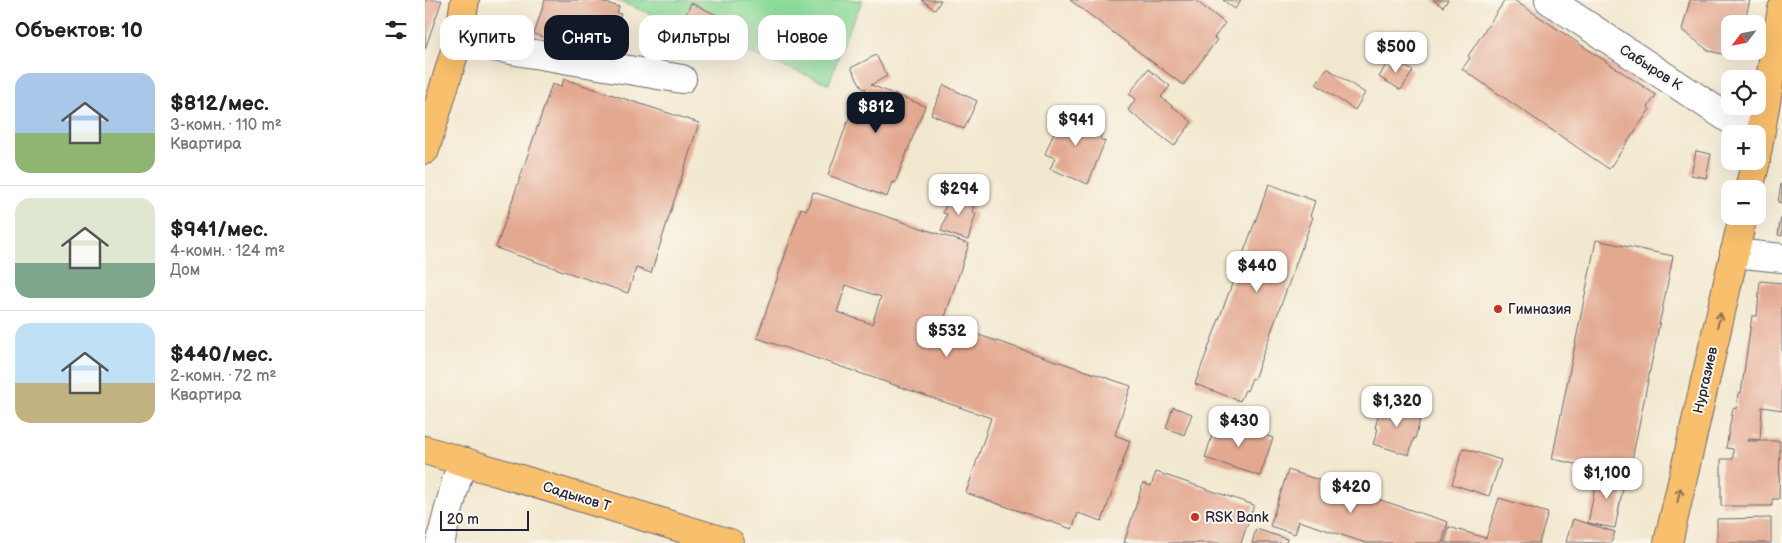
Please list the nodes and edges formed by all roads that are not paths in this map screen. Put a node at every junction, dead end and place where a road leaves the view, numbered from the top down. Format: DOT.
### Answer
graph roads {
  1 [pos="465,0"];
  2 [pos="1549,0"];
  3 [pos="1782,9"];
  4 [pos="462,15"];
  5 [pos="534,54"];
  6 [pos="452,60"];
  7 [pos="682,79"];
  8 [pos="1728,125"];
  9 [pos="1761,125"];
  10 [pos="425,150"];
  11 [pos="1741,225"];
  12 [pos="1734,253"];
  13 [pos="1782,258"];
  14 [pos="425,450"];
  15 [pos="466,462"];
  16 [pos="440,543"];
  17 [pos="730,543"];
  18 [pos="1668,543"];
  1 -- 4 [label="main road"];
  2 -- 8 [label="street, Сабыров К"];
  3 -- 9 [label="main road"];
  5 -- 7 [label="street"];
  6 -- 10 [label="main road"];
  11 -- 12 [label="main road, Нургазиев"];
  12 -- 13 [label="street"];
  18 -- 12 [label="main road, Нургазиев, one-way"];
  14 -- 15 [label="main road, Садыков Т"];
  15 -- 16 [label="street"];
  15 -- 17 [label="main road, Садыков Т"];
}
